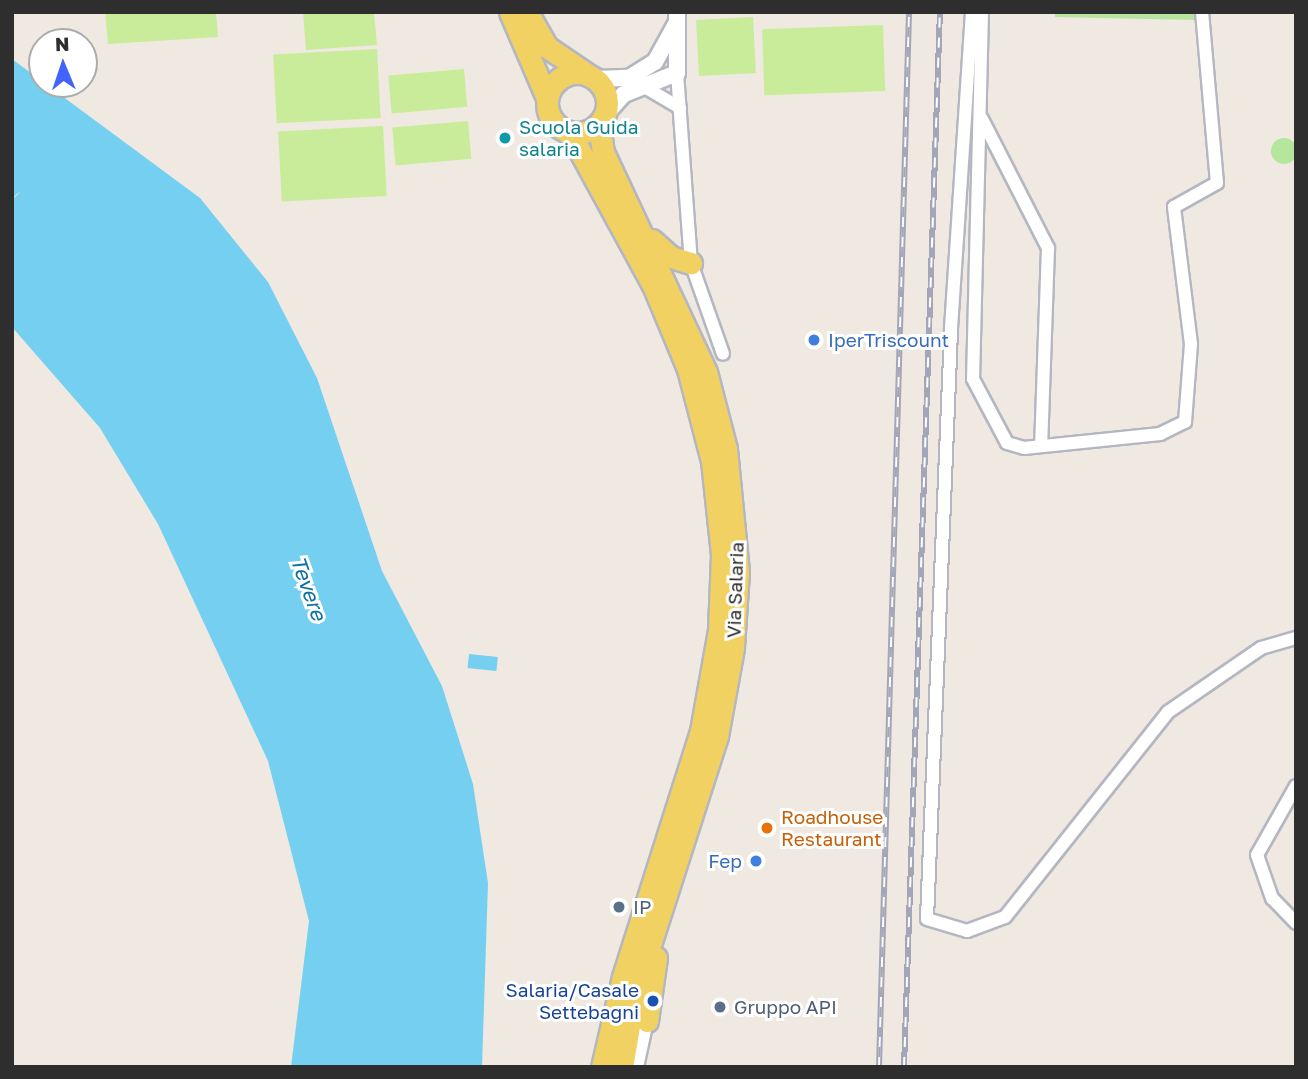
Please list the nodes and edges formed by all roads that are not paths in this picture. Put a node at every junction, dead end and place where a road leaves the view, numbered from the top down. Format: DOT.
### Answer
graph roads {
  1 [pos="510,12"];
  2 [pos="527,12"];
  3 [pos="972,12"];
  4 [pos="982,12"];
  5 [pos="1202,12"];
  6 [pos="677,17"];
  7 [pos="677,73"];
  8 [pos="591,77"];
  9 [pos="643,86"];
  10 [pos="547,98"];
  11 [pos="680,107"];
  12 [pos="982,119"];
  13 [pos="602,120"];
  14 [pos="570,133"];
  15 [pos="640,226"];
  16 [pos="691,263"];
  17 [pos="723,354"];
  18 [pos="1041,445"];
  19 [pos="1296,638"];
  20 [pos="1296,786"];
  21 [pos="663,910"];
  22 [pos="1296,923"];
  23 [pos="647,1021"];
  24 [pos="602,1067"];
  25 [pos="622,1067"];
  26 [pos="637,1067"];
  1 -- 10 [label="main road"];
  2 -- 8 [label="main road"];
  3 -- 19 [label="street"];
  4 -- 12 [label="street"];
  5 -- 18 [label="street"];
  6 -- 7 [label="street"];
  6 -- 8 [label="street"];
  7 -- 9 [label="street"];
  7 -- 11 [label="street"];
  8 -- 10 [label="main road"];
  8 -- 13 [label="main road"];
  9 -- 11 [label="street"];
  9 -- 13 [label="street"];
  10 -- 14 [label="main road"];
  11 -- 16 [label="street"];
  12 -- 18 [label="street"];
  12 -- 18 [label="street"];
  13 -- 14 [label="main road"];
  13 -- 15 [label="main road, Via Salaria"];
  14 -- 24 [label="main road, Via Salaria"];
  15 -- 16 [label="main road"];
  15 -- 21 [label="main road, Via Salaria"];
  16 -- 17 [label="street"];
  20 -- 22 [label="street"];
  21 -- 23 [label="main road"];
  21 -- 25 [label="main road, Via Salaria"];
  23 -- 26 [label="street"];
}
